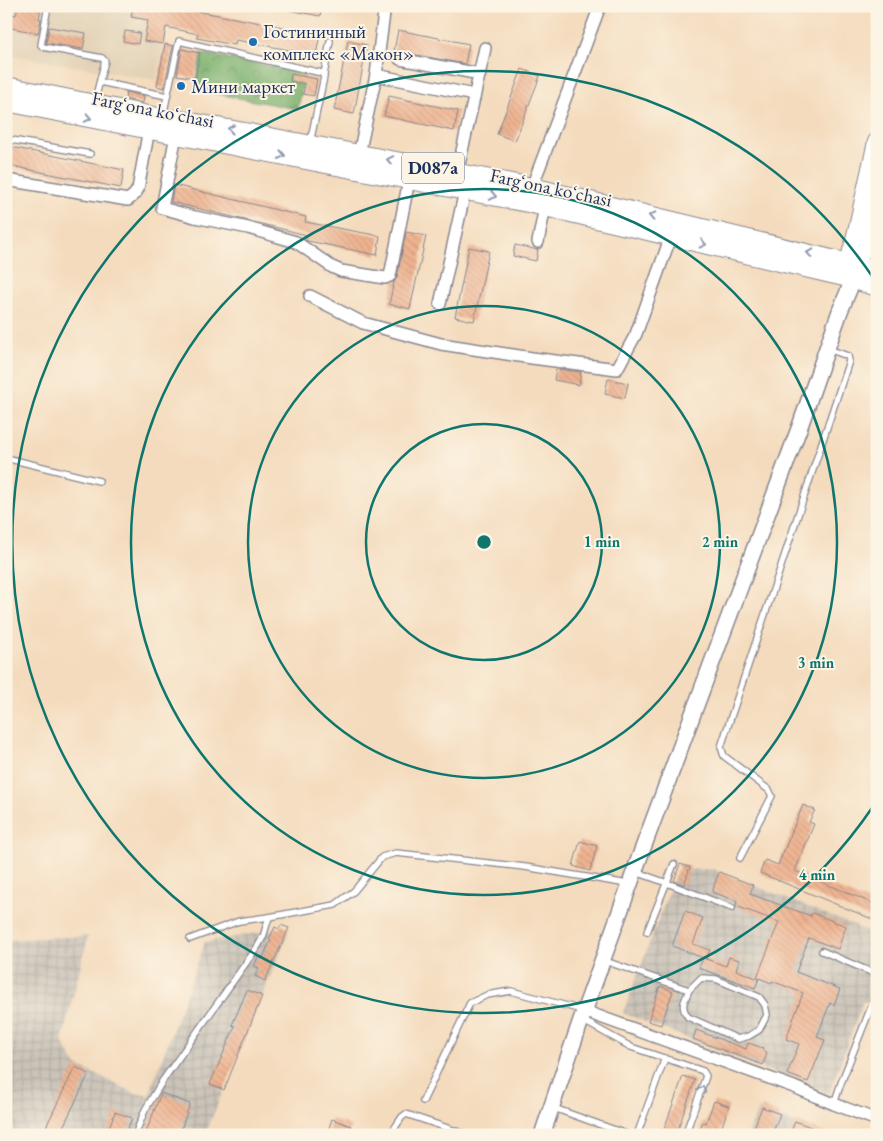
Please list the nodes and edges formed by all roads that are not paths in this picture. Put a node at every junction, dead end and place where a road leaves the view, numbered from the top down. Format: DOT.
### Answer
graph roads {
  1 [pos="48,6"];
  2 [pos="600,6"];
  3 [pos="384,13"];
  4 [pos="330,41"];
  5 [pos="485,48"];
  6 [pos="400,59"];
  7 [pos="480,74"];
  8 [pos="324,75"];
  9 [pos="376,75"];
  10 [pos="100,82"];
  11 [pos="6,86"];
  12 [pos="167,96"];
  13 [pos="474,98"];
  14 [pos="6,102"];
  15 [pos="54,103"];
  16 [pos="94,104"];
  17 [pos="162,118"];
  18 [pos="149,130"];
  19 [pos="176,135"];
  20 [pos="6,139"];
  21 [pos="877,142"];
  22 [pos="310,145"];
  23 [pos="90,154"];
  24 [pos="359,154"];
  25 [pos="457,173"];
  26 [pos="6,180"];
  27 [pos="410,180"];
  28 [pos="532,187"];
  29 [pos="464,190"];
  30 [pos="877,200"];
  31 [pos="545,207"];
  32 [pos="671,236"];
  33 [pos="538,242"];
  34 [pos="877,270"];
  35 [pos="851,271"];
  36 [pos="877,287"];
  37 [pos="310,296"];
  38 [pos="440,304"];
  39 [pos="827,349"];
  40 [pos="6,458"];
  41 [pos="99,481"];
  42 [pos="740,858"];
  43 [pos="674,864"];
  44 [pos="632,878"];
  45 [pos="667,883"];
  46 [pos="732,908"];
  47 [pos="269,917"];
  48 [pos="647,932"];
  49 [pos="190,939"];
  50 [pos="822,951"];
  51 [pos="603,960"];
  52 [pos="877,979"];
  53 [pos="689,990"];
  54 [pos="877,992"];
  55 [pos="582,1015"];
  56 [pos="665,1058"];
  57 [pos="422,1101"];
  58 [pos="834,1104"];
  59 [pos="552,1107"];
  60 [pos="877,1120"];
  61 [pos="136,1135"];
  62 [pos="390,1135"];
  63 [pos="468,1135"];
  64 [pos="542,1135"];
  65 [pos="629,1135"];
  66 [pos="637,1135"];
  67 [pos="685,1135"];
  1 -- 10 [label="lane"];
  2 -- 28 [label="street"];
  3 -- 9 [label="street"];
  4 -- 8 [label="lane"];
  5 -- 7 [label="street"];
  6 -- 7 [label="street"];
  7 -- 13 [label="street"];
  8 -- 12 [label="lane"];
  8 -- 22 [label="lane"];
  9 -- 13 [label="street"];
  9 -- 24 [label="street"];
  10 -- 12 [label="lane"];
  10 -- 16 [label="lane"];
  11 -- 15 [label="main road, Fargʻona koʻchasi / D087a"];
  12 -- 17 [label="lane"];
  13 -- 25 [label="street"];
  14 -- 15 [label="main road, Fargʻona koʻchasi / D087a"];
  15 -- 16 [label="main road, Fargʻona koʻchasi / D087a"];
  15 -- 18 [label="main road, Fargʻona koʻchasi / D087a, one-way"];
  16 -- 17 [label="main road, Fargʻona koʻchasi / D087a"];
  22 -- 17 [label="main road, Fargʻona koʻchasi / D087a, one-way"];
  18 -- 19 [label="main road, Fargʻona koʻchasi / D087a"];
  18 -- 26 [label="street"];
  19 -- 27 [label="main road, Fargʻona koʻchasi / D087a, one-way"];
  19 -- 27 [label="street"];
  20 -- 23 [label="lane"];
  21 -- 35 [label="main road"];
  22 -- 24 [label="main road, Fargʻona koʻchasi / D087a"];
  25 -- 24 [label="main road, Fargʻona koʻchasi / D087a, one-way"];
  25 -- 28 [label="main road, Fargʻona koʻchasi / D087a"];
  27 -- 29 [label="main road, Fargʻona koʻchasi / D087a"];
  35 -- 28 [label="main road, Fargʻona koʻchasi / D087a, one-way"];
  29 -- 31 [label="main road, Fargʻona koʻchasi / D087a, one-way"];
  29 -- 38 [label="street"];
  30 -- 35 [label="main road"];
  31 -- 32 [label="main road, Fargʻona koʻchasi / D087a"];
  31 -- 33 [label="street"];
  32 -- 35 [label="main road, Fargʻona koʻchasi / D087a, one-way"];
  32 -- 37 [label="street"];
  34 -- 35 [label="main road, Fargʻona koʻchasi"];
  35 -- 36 [label="main road, Fargʻona koʻchasi"];
  35 -- 39 [label="main road"];
  39 -- 42 [label="lane"];
  39 -- 44 [label="main road"];
  40 -- 41 [label="lane"];
  43 -- 45 [label="lane"];
  44 -- 45 [label="lane"];
  44 -- 47 [label="lane"];
  44 -- 51 [label="main road"];
  45 -- 46 [label="lane"];
  45 -- 48 [label="lane"];
  47 -- 49 [label="lane"];
  47 -- 61 [label="lane"];
  50 -- 52 [label="lane"];
  51 -- 53 [label="lane"];
  51 -- 55 [label="main road"];
  53 -- 53 [label="lane"];
  54 -- 58 [label="lane"];
  55 -- 56 [label="lane"];
  55 -- 57 [label="lane"];
  55 -- 58 [label="street"];
  55 -- 59 [label="main road"];
  56 -- 66 [label="lane"];
  67 -- 56 [label="lane, one-way"];
  58 -- 60 [label="street"];
  59 -- 64 [label="main road"];
  59 -- 65 [label="lane"];
  62 -- 63 [label="lane"];
}
